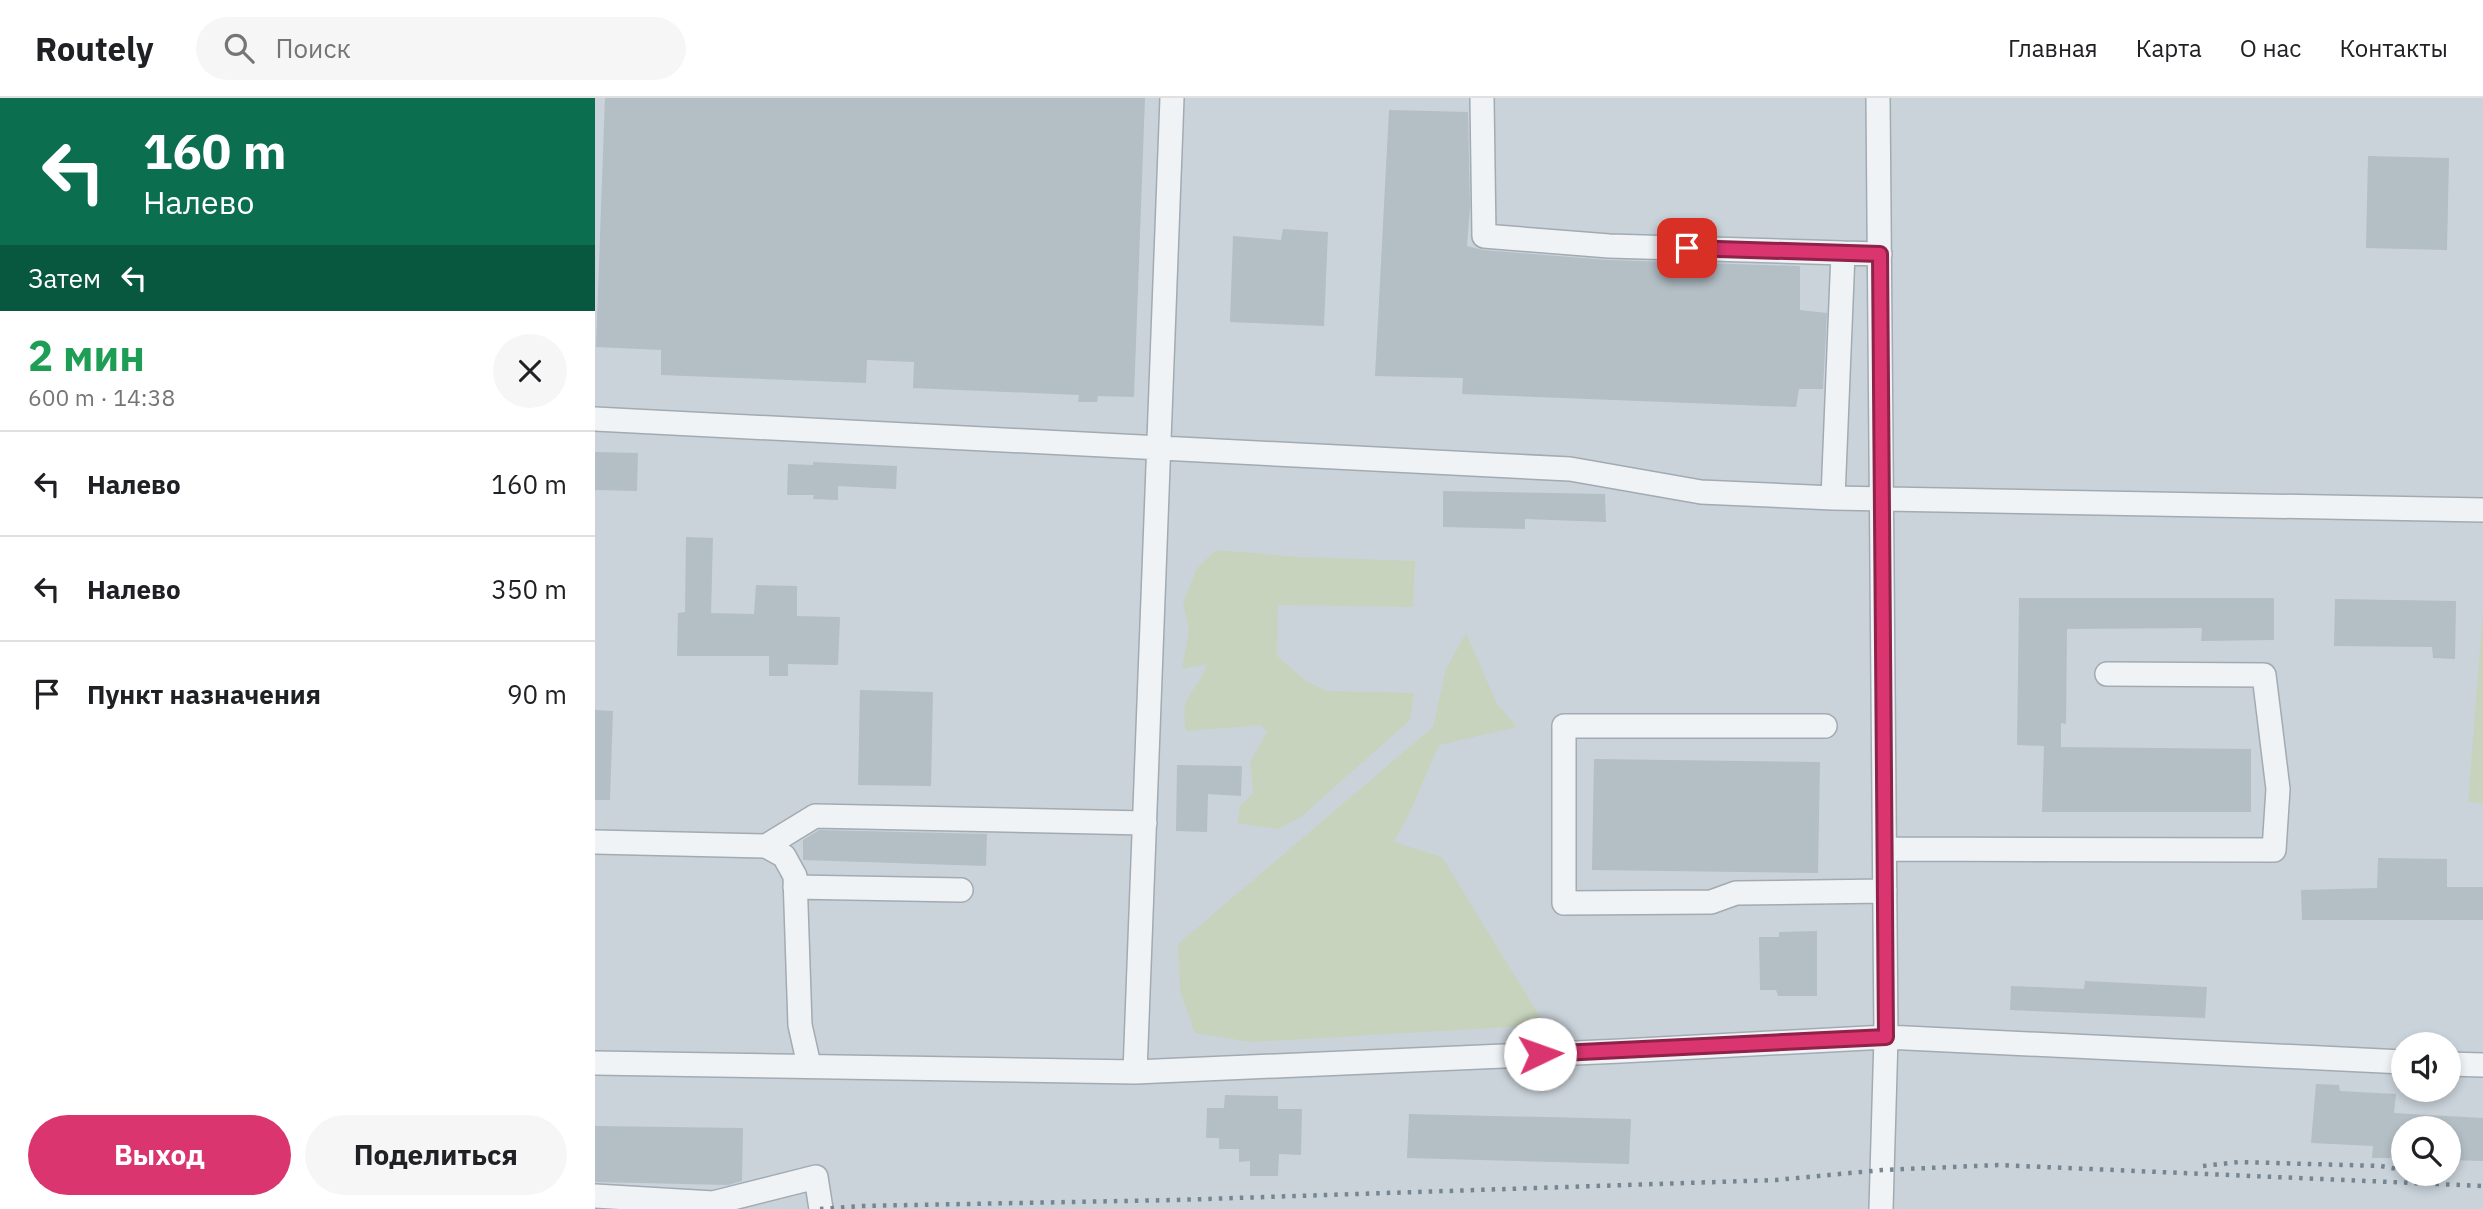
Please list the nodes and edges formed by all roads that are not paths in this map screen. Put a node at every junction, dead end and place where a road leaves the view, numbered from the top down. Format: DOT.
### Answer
graph roads {
  1 [pos="1172,98"];
  2 [pos="1482,98"];
  3 [pos="1878,98"];
  4 [pos="1843,253"];
  5 [pos="1880,254"];
  6 [pos="595,419"];
  7 [pos="1159,447"];
  8 [pos="1833,498"];
  9 [pos="1883,499"];
  10 [pos="2483,510"];
  11 [pos="2108,674"];
  12 [pos="1825,726"];
  13 [pos="1145,823"];
  14 [pos="595,842"];
  15 [pos="766,846"];
  16 [pos="1885,849"];
  17 [pos="795,887"];
  18 [pos="961,890"];
  19 [pos="1885,891"];
  20 [pos="1886,1037"];
  21 [pos="2391,1061"];
  22 [pos="595,1063"];
  23 [pos="2461,1064"];
  24 [pos="809,1065"];
  25 [pos="2483,1065"];
  26 [pos="1135,1072"];
  27 [pos="595,1196"];
  28 [pos="821,1209"];
  29 [pos="1881,1209"];
  1 -- 7 [label="lane"];
  2 -- 4 [label="lane"];
  3 -- 5 [label="lane"];
  4 -- 5 [label="lane"];
  4 -- 8 [label="lane"];
  5 -- 9 [label="lane"];
  6 -- 7 [label="lane"];
  7 -- 8 [label="lane"];
  7 -- 13 [label="lane"];
  8 -- 9 [label="lane"];
  9 -- 10 [label="lane"];
  9 -- 16 [label="lane"];
  11 -- 16 [label="lane"];
  12 -- 19 [label="lane"];
  13 -- 15 [label="lane"];
  13 -- 26 [label="lane"];
  14 -- 15 [label="lane"];
  15 -- 17 [label="lane"];
  16 -- 19 [label="lane"];
  17 -- 18 [label="lane"];
  17 -- 24 [label="lane"];
  19 -- 20 [label="lane"];
  20 -- 21 [label="lane"];
  20 -- 26 [label="lane"];
  20 -- 29 [label="lane"];
  22 -- 24 [label="lane"];
  23 -- 25 [label="lane"];
  24 -- 26 [label="lane"];
  27 -- 28 [label="lane"];
}
